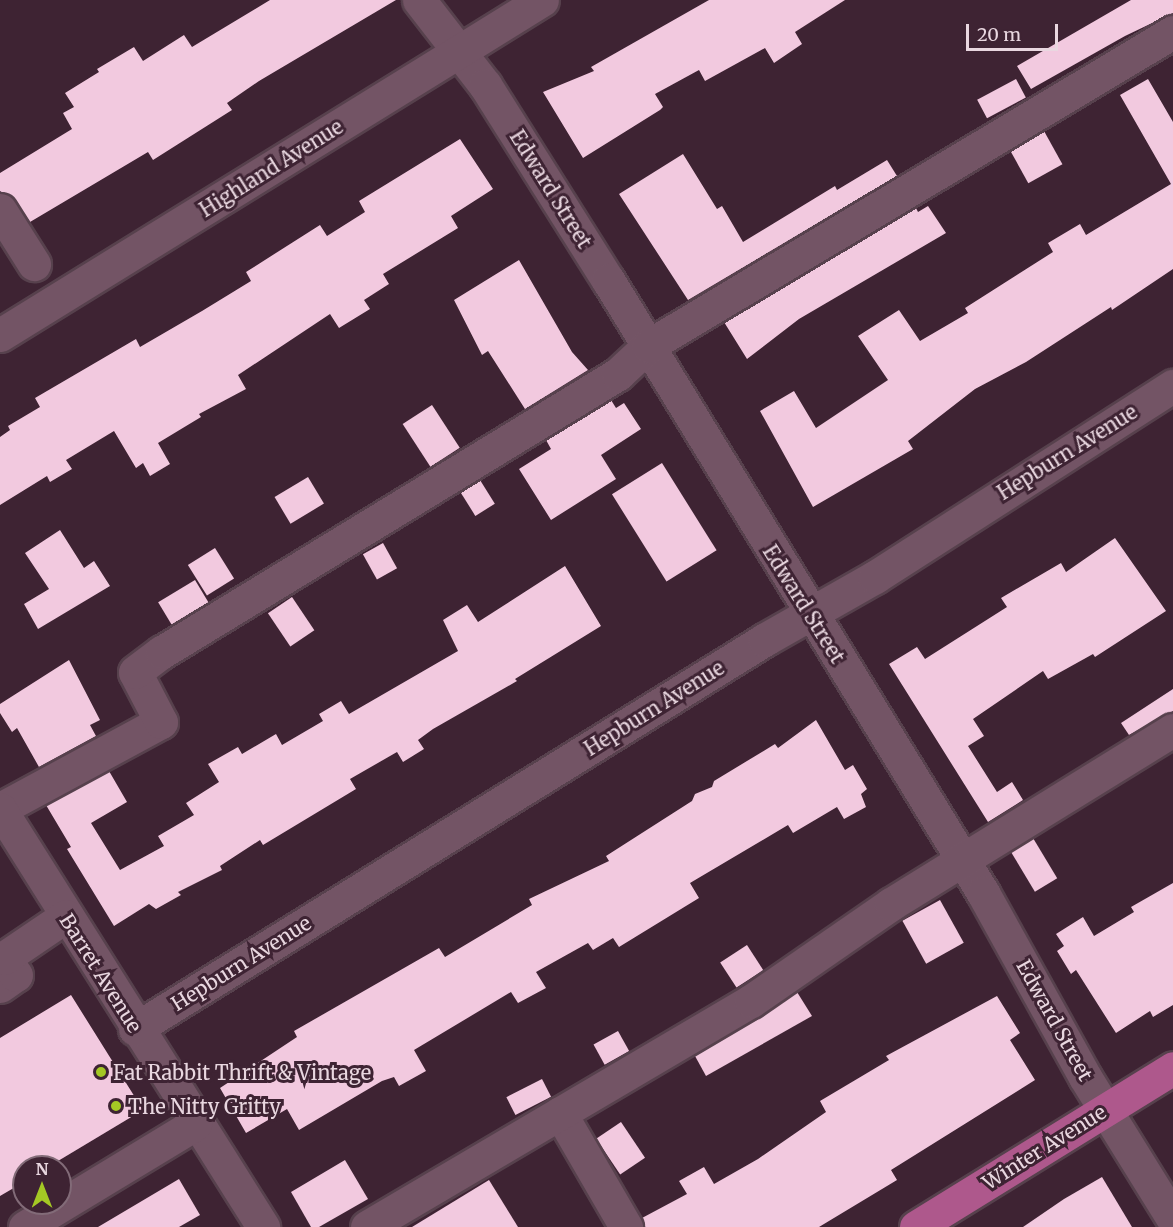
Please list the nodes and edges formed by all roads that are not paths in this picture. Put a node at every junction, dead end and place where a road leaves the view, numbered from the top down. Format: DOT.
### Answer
graph roads {
  1 [pos="419,0"];
  2 [pos="542,0"];
  3 [pos="1173,32"];
  4 [pos="458,52"];
  5 [pos="0,210"];
  6 [pos="34,264"];
  7 [pos="0,335"];
  8 [pos="648,346"];
  9 [pos="1173,386"];
  10 [pos="810,614"];
  11 [pos="1173,730"];
  12 [pos="0,809"];
  13 [pos="962,859"];
  14 [pos="66,916"];
  15 [pos="0,986"];
  16 [pos="135,1029"];
  17 [pos="1173,1068"];
  18 [pos="1106,1108"];
  19 [pos="560,1113"];
  20 [pos="195,1124"];
  21 [pos="1173,1218"];
  22 [pos="25,1227"];
  23 [pos="263,1227"];
  24 [pos="367,1227"];
  25 [pos="626,1227"];
  26 [pos="915,1227"];
  1 -- 4 [label="street, Edward Street"];
  2 -- 4 [label="street, Highland Avenue"];
  3 -- 8 [label="street"];
  4 -- 7 [label="street, Highland Avenue"];
  4 -- 8 [label="street, Edward Street"];
  5 -- 6 [label="street"];
  8 -- 10 [label="street, Edward Street"];
  8 -- 12 [label="street"];
  9 -- 10 [label="street, Hepburn Avenue"];
  10 -- 13 [label="street, Edward Street"];
  10 -- 16 [label="street, Hepburn Avenue"];
  11 -- 13 [label="street"];
  12 -- 14 [label="street, Barret Avenue"];
  13 -- 18 [label="street, Edward Street"];
  13 -- 19 [label="street"];
  14 -- 15 [label="street"];
  14 -- 16 [label="street, Barret Avenue"];
  16 -- 20 [label="street, Barret Avenue"];
  17 -- 18 [label="main road, Winter Avenue"];
  18 -- 21 [label="street, Edward Street"];
  18 -- 26 [label="main road, Winter Avenue"];
  19 -- 24 [label="street"];
  19 -- 25 [label="street"];
  20 -- 22 [label="street"];
  20 -- 23 [label="street, Barret Avenue"];
}
